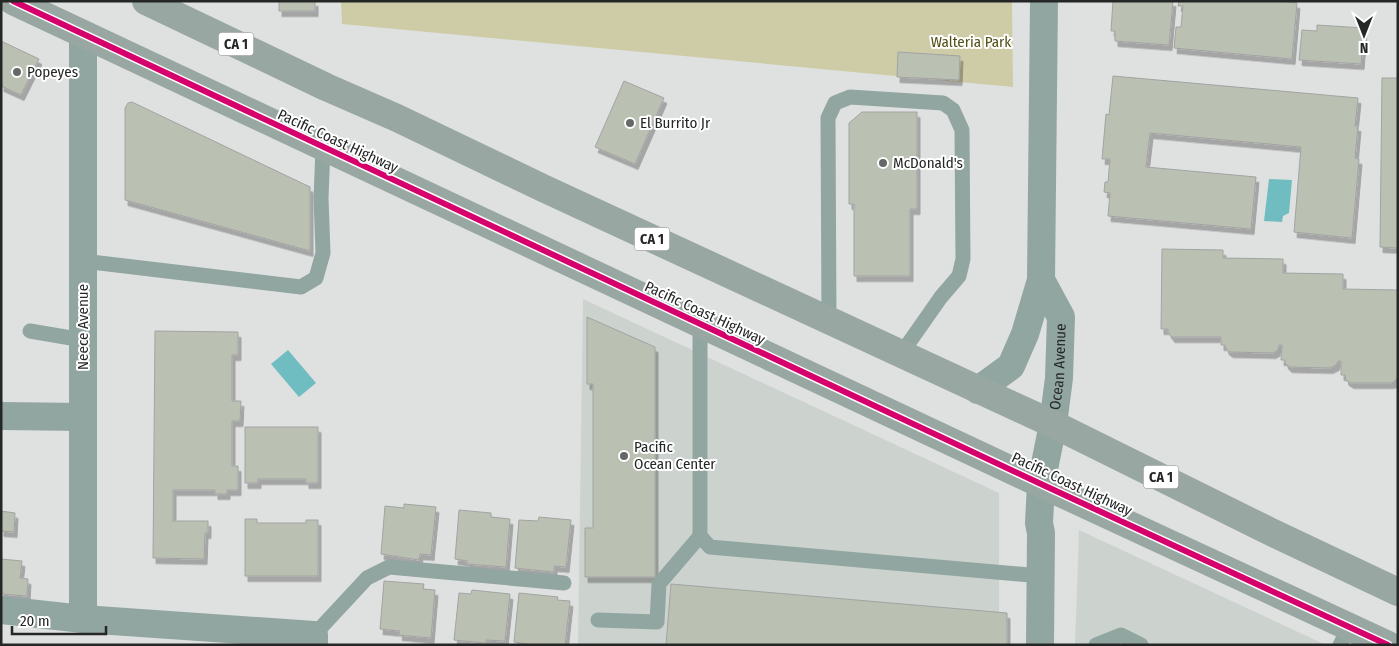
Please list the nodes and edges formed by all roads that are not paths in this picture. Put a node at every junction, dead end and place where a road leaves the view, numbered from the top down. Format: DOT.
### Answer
graph roads {
  1 [pos="13,1"];
  2 [pos="146,1"];
  3 [pos="1044,1"];
  4 [pos="83,35"];
  5 [pos="323,148"];
  6 [pos="83,261"];
  7 [pos="1041,280"];
  8 [pos="829,321"];
  9 [pos="700,324"];
  10 [pos="30,331"];
  11 [pos="83,340"];
  12 [pos="901,354"];
  13 [pos="978,390"];
  14 [pos="1,416"];
  15 [pos="83,417"];
  16 [pos="1053,424"];
  17 [pos="1041,484"];
  18 [pos="700,536"];
  19 [pos="1041,576"];
  20 [pos="564,583"];
  21 [pos="1398,592"];
  22 [pos="1,610"];
  23 [pos="83,619"];
  24 [pos="598,620"];
  25 [pos="1345,636"];
  26 [pos="314,640"];
  27 [pos="1040,645"];
  28 [pos="1096,645"];
  29 [pos="1141,645"];
  30 [pos="1388,645"];
  1 -- 4 [label="highway, Pacific Coast Highway"];
  2 -- 8 [label="highway, CA 1"];
  3 -- 7 [label="street, Ocean Avenue"];
  4 -- 5 [label="highway, Pacific Coast Highway"];
  4 -- 6 [label="street, Neece Avenue"];
  5 -- 6 [label="lane"];
  5 -- 9 [label="highway, Pacific Coast Highway"];
  6 -- 11 [label="street, Neece Avenue"];
  7 -- 13 [label="street"];
  7 -- 16 [label="street, Ocean Avenue"];
  8 -- 12 [label="highway, CA 1"];
  8 -- 12 [label="lane"];
  9 -- 17 [label="highway, Pacific Coast Highway"];
  9 -- 18 [label="lane"];
  10 -- 11 [label="lane"];
  11 -- 15 [label="street, Neece Avenue"];
  12 -- 13 [label="highway, CA 1"];
  13 -- 16 [label="highway, CA 1"];
  14 -- 15 [label="street"];
  15 -- 23 [label="street, Neece Avenue"];
  16 -- 17 [label="street, Ocean Avenue"];
  16 -- 21 [label="highway, CA 1"];
  17 -- 19 [label="street, Ocean Avenue"];
  17 -- 25 [label="highway, Pacific Coast Highway"];
  18 -- 19 [label="lane"];
  18 -- 24 [label="lane"];
  19 -- 27 [label="street, Ocean Avenue"];
  20 -- 26 [label="lane"];
  22 -- 23 [label="street"];
  23 -- 26 [label="street"];
  25 -- 30 [label="highway, Pacific Coast Highway"];
  28 -- 29 [label="lane"];
}
